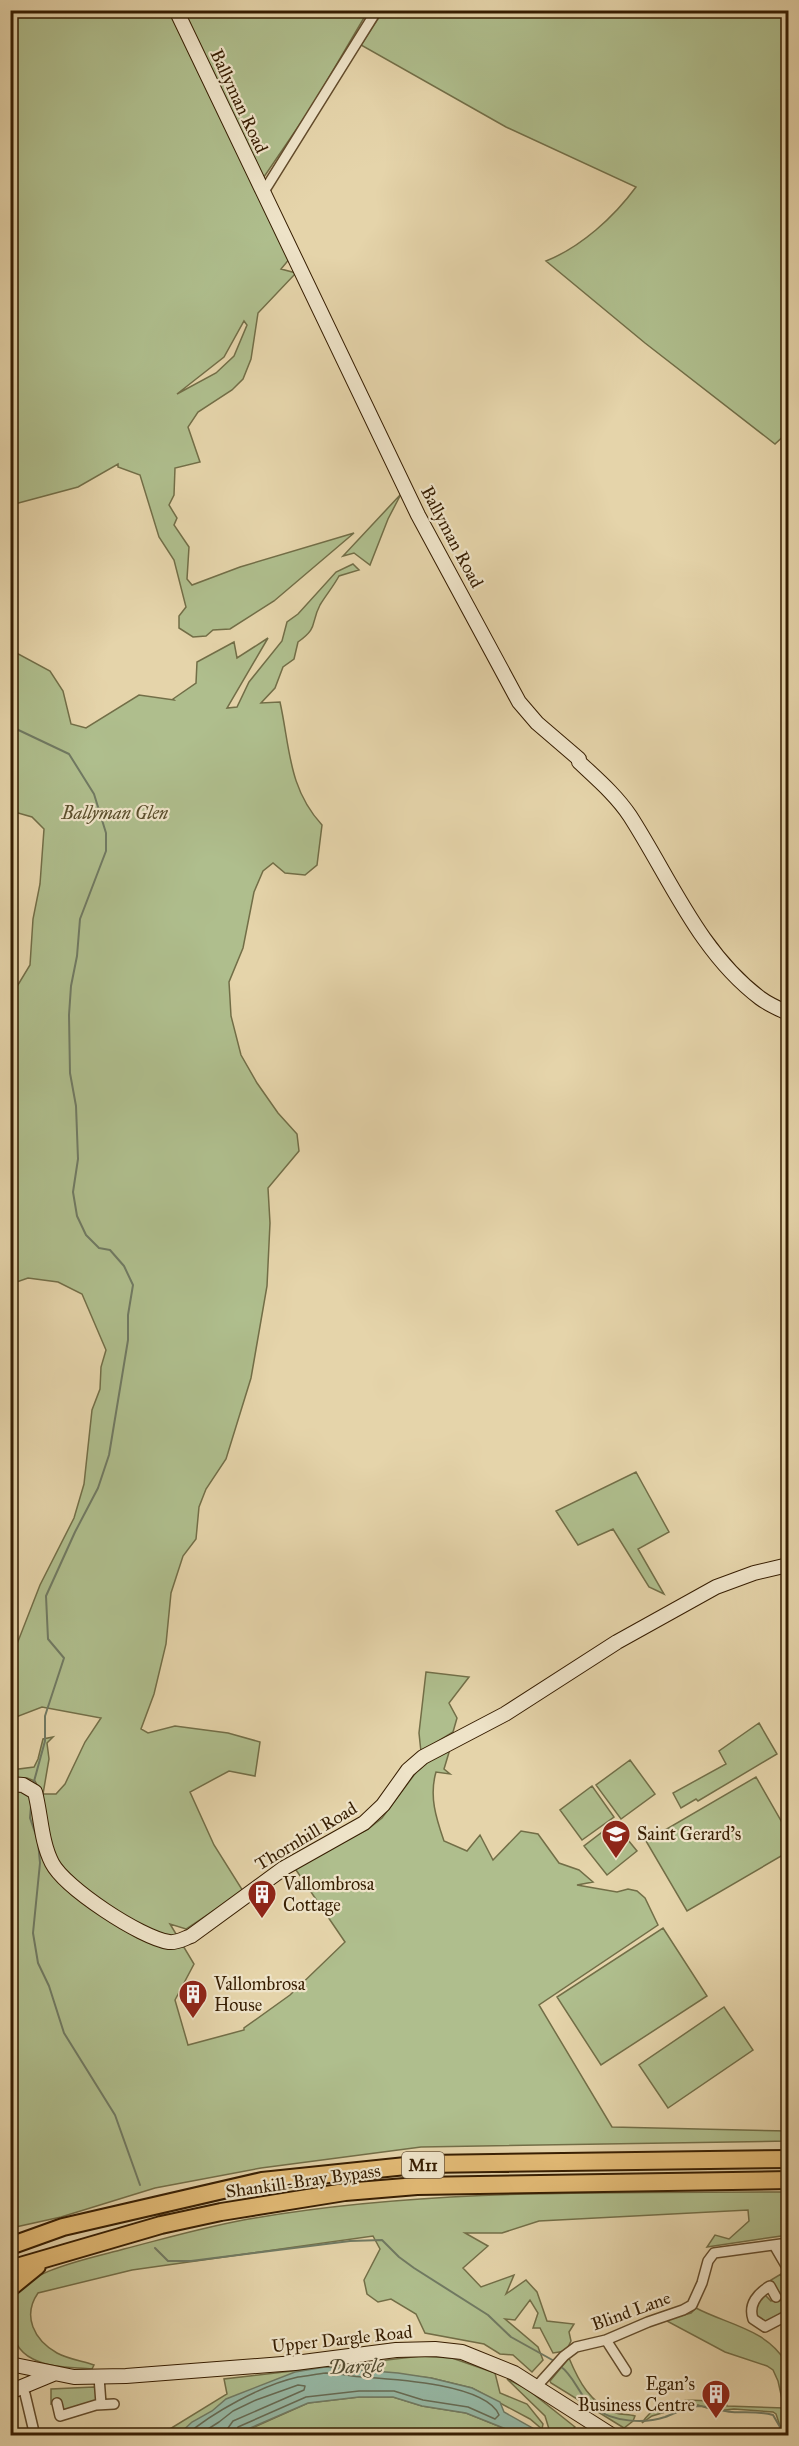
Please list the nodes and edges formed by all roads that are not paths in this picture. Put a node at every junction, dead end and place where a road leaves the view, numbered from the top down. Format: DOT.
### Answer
graph roads {
  1 [pos="176,10"];
  2 [pos="376,10"];
  3 [pos="263,193"];
  4 [pos="789,1013"];
  5 [pos="789,1565"];
  6 [pos="23,1787"];
  7 [pos="789,2159"];
  8 [pos="789,2180"];
  9 [pos="63,2227"];
  10 [pos="10,2238"];
  11 [pos="789,2243"];
  12 [pos="774,2245"];
  13 [pos="10,2246"];
  14 [pos="50,2257"];
  15 [pos="10,2269"];
  16 [pos="789,2269"];
  17 [pos="10,2288"];
  18 [pos="776,2297"];
  19 [pos="789,2315"];
  20 [pos="606,2340"];
  21 [pos="10,2364"];
  22 [pos="626,2371"];
  23 [pos="53,2374"];
  24 [pos="99,2377"];
  25 [pos="537,2386"];
  26 [pos="16,2393"];
  27 [pos="57,2403"];
  28 [pos="101,2404"];
  29 [pos="114,2404"];
  30 [pos="35,2436"];
  31 [pos="613,2436"];
  1 -- 3 [label="street, Ballyman Road"];
  2 -- 3 [label="street"];
  3 -- 4 [label="street, Ballyman Road"];
  5 -- 6 [label="street, Thornhill Road"];
  7 -- 9 [label="highway, Shankill-Bray Bypass / M11"];
  8 -- 14 [label="highway, Shankill-Bray Bypass / M11"];
  9 -- 10 [label="highway"];
  9 -- 13 [label="highway, Shankill-Bray Bypass / M11"];
  11 -- 12 [label="street, Blind Lane"];
  12 -- 16 [label="street"];
  12 -- 20 [label="street, Blind Lane"];
  14 -- 15 [label="highway, Shankill-Bray Bypass / M11"];
  14 -- 17 [label="highway"];
  18 -- 19 [label="street"];
  20 -- 22 [label="street"];
  20 -- 25 [label="street, Blind Lane"];
  21 -- 23 [label="street, Upper Dargle Road"];
  21 -- 26 [label="street"];
  23 -- 24 [label="street, Upper Dargle Road"];
  23 -- 26 [label="street, Upper Dargle Road"];
  24 -- 25 [label="street, Upper Dargle Road"];
  24 -- 28 [label="street"];
  25 -- 31 [label="street, Upper Dargle Road"];
  26 -- 30 [label="street"];
  27 -- 28 [label="street"];
  28 -- 29 [label="street"];
}
